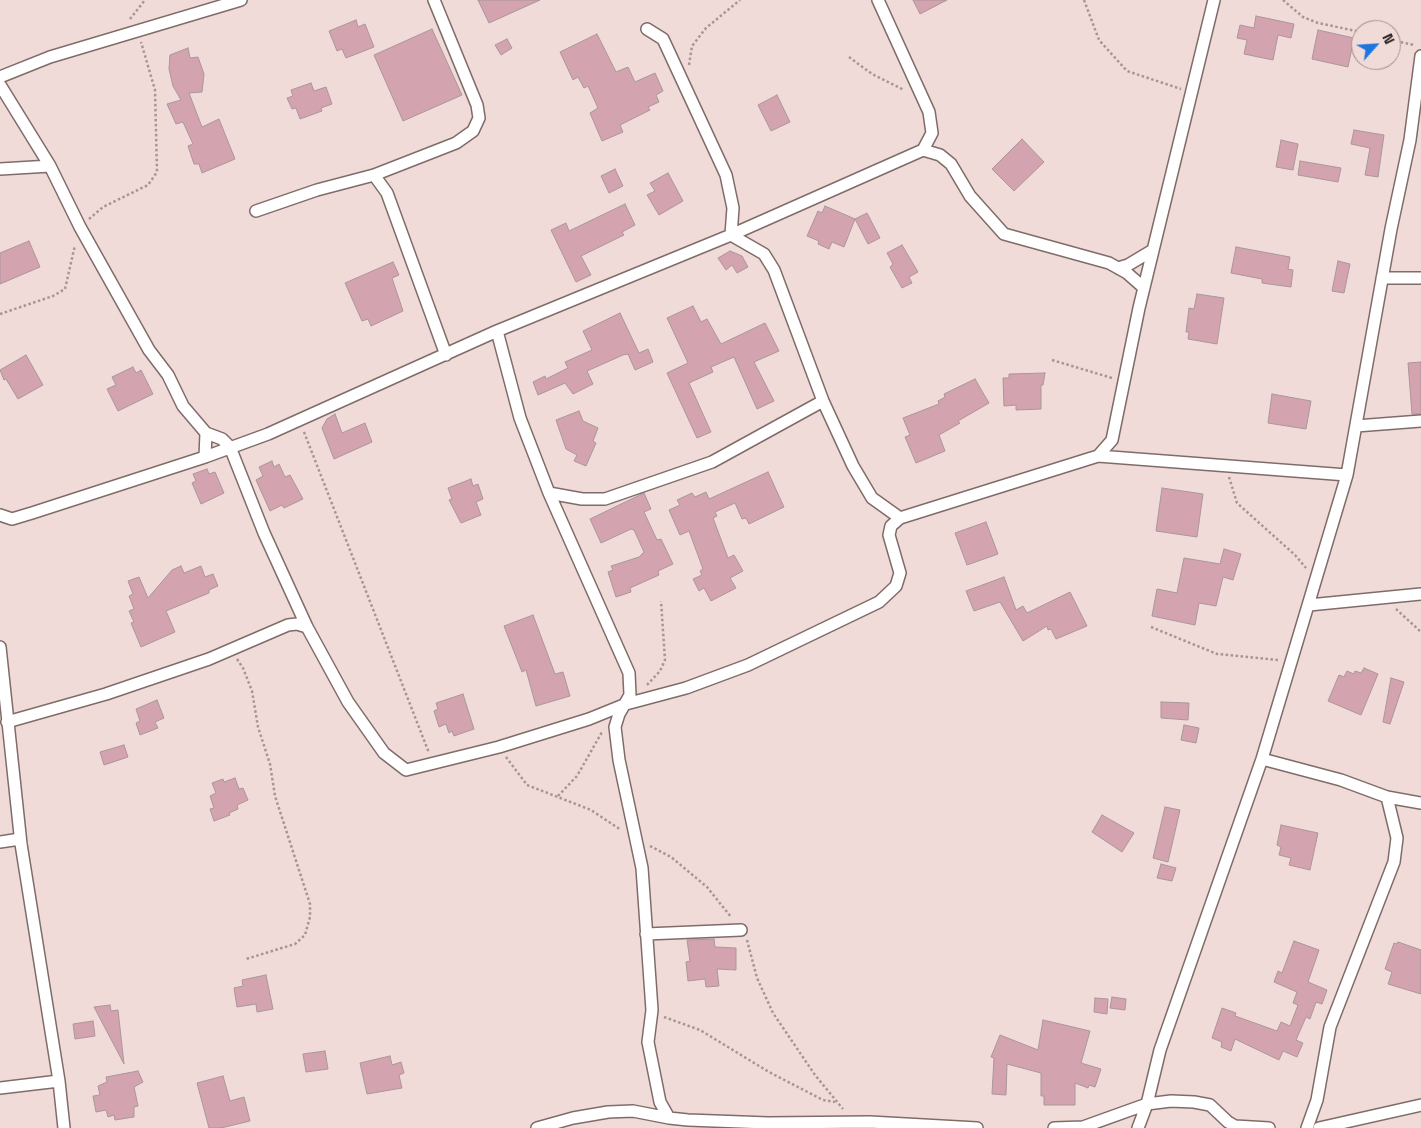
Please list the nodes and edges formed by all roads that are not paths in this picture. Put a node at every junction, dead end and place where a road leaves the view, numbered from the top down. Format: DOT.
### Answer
graph roads {
  1 [pos="242,0"];
  2 [pos="434,0"];
  3 [pos="878,0"];
  4 [pos="1214,0"];
  5 [pos="647,29"];
  6 [pos="1421,56"];
  7 [pos="0,77"];
  8 [pos="0,85"];
  9 [pos="1416,138"];
  10 [pos="923,150"];
  11 [pos="50,166"];
  12 [pos="0,169"];
  13 [pos="374,174"];
  14 [pos="256,211"];
  15 [pos="731,235"];
  16 [pos="1153,250"];
  17 [pos="1118,268"];
  18 [pos="1382,278"];
  19 [pos="1421,278"];
  20 [pos="1144,288"];
  21 [pos="497,331"];
  22 [pos="446,355"];
  23 [pos="823,401"];
  24 [pos="1421,421"];
  25 [pos="1356,426"];
  26 [pos="1114,431"];
  27 [pos="206,433"];
  28 [pos="230,447"];
  29 [pos="1098,456"];
  30 [pos="205,457"];
  31 [pos="1127,457"];
  32 [pos="1348,475"];
  33 [pos="549,493"];
  34 [pos="0,515"];
  35 [pos="900,518"];
  36 [pos="1421,594"];
  37 [pos="1309,605"];
  38 [pos="307,627"];
  39 [pos="0,647"];
  40 [pos="627,707"];
  41 [pos="7,722"];
  42 [pos="1262,759"];
  43 [pos="1387,797"];
  44 [pos="1421,803"];
  45 [pos="20,840"];
  46 [pos="0,842"];
  47 [pos="741,930"];
  48 [pos="646,934"];
  49 [pos="59,1080"];
  50 [pos="0,1088"];
  51 [pos="1147,1104"];
  52 [pos="1421,1105"];
  53 [pos="669,1118"];
  54 [pos="1085,1127"];
  55 [pos="64,1128"];
  56 [pos="538,1128"];
  57 [pos="977,1128"];
  58 [pos="1054,1128"];
  59 [pos="1138,1128"];
  60 [pos="1269,1128"];
  61 [pos="1307,1128"];
  62 [pos="1319,1128"];
  1 -- 7 [label="street"];
  2 -- 13 [label="street"];
  3 -- 10 [label="street"];
  4 -- 16 [label="street"];
  5 -- 15 [label="street"];
  6 -- 9 [label="street"];
  8 -- 11 [label="street"];
  9 -- 18 [label="street"];
  10 -- 15 [label="street"];
  10 -- 17 [label="street"];
  11 -- 12 [label="street"];
  11 -- 27 [label="street"];
  13 -- 14 [label="street"];
  13 -- 22 [label="street"];
  15 -- 21 [label="street"];
  15 -- 23 [label="street"];
  16 -- 17 [label="street"];
  16 -- 20 [label="street"];
  17 -- 20 [label="street"];
  18 -- 19 [label="street"];
  18 -- 25 [label="street"];
  20 -- 26 [label="street"];
  21 -- 22 [label="street"];
  21 -- 33 [label="street"];
  22 -- 28 [label="street"];
  23 -- 33 [label="street"];
  23 -- 35 [label="street"];
  24 -- 25 [label="street"];
  25 -- 32 [label="street"];
  26 -- 29 [label="street"];
  26 -- 31 [label="street"];
  27 -- 28 [label="street"];
  27 -- 30 [label="street"];
  28 -- 30 [label="street"];
  28 -- 38 [label="street"];
  29 -- 31 [label="street"];
  29 -- 35 [label="street"];
  30 -- 34 [label="street"];
  31 -- 32 [label="street"];
  32 -- 37 [label="street"];
  33 -- 40 [label="street"];
  35 -- 40 [label="street"];
  36 -- 37 [label="street"];
  37 -- 42 [label="street"];
  38 -- 40 [label="street"];
  38 -- 41 [label="street"];
  39 -- 41 [label="street"];
  40 -- 48 [label="street"];
  41 -- 45 [label="street"];
  42 -- 43 [label="street"];
  42 -- 51 [label="street"];
  43 -- 44 [label="street"];
  43 -- 61 [label="street"];
  45 -- 46 [label="street"];
  45 -- 49 [label="street"];
  47 -- 48 [label="street"];
  48 -- 53 [label="street"];
  49 -- 50 [label="street"];
  49 -- 55 [label="street"];
  51 -- 54 [label="street"];
  51 -- 59 [label="street"];
  51 -- 60 [label="street"];
  52 -- 62 [label="street"];
  53 -- 56 [label="street"];
  53 -- 57 [label="street"];
  54 -- 58 [label="street"];
}
